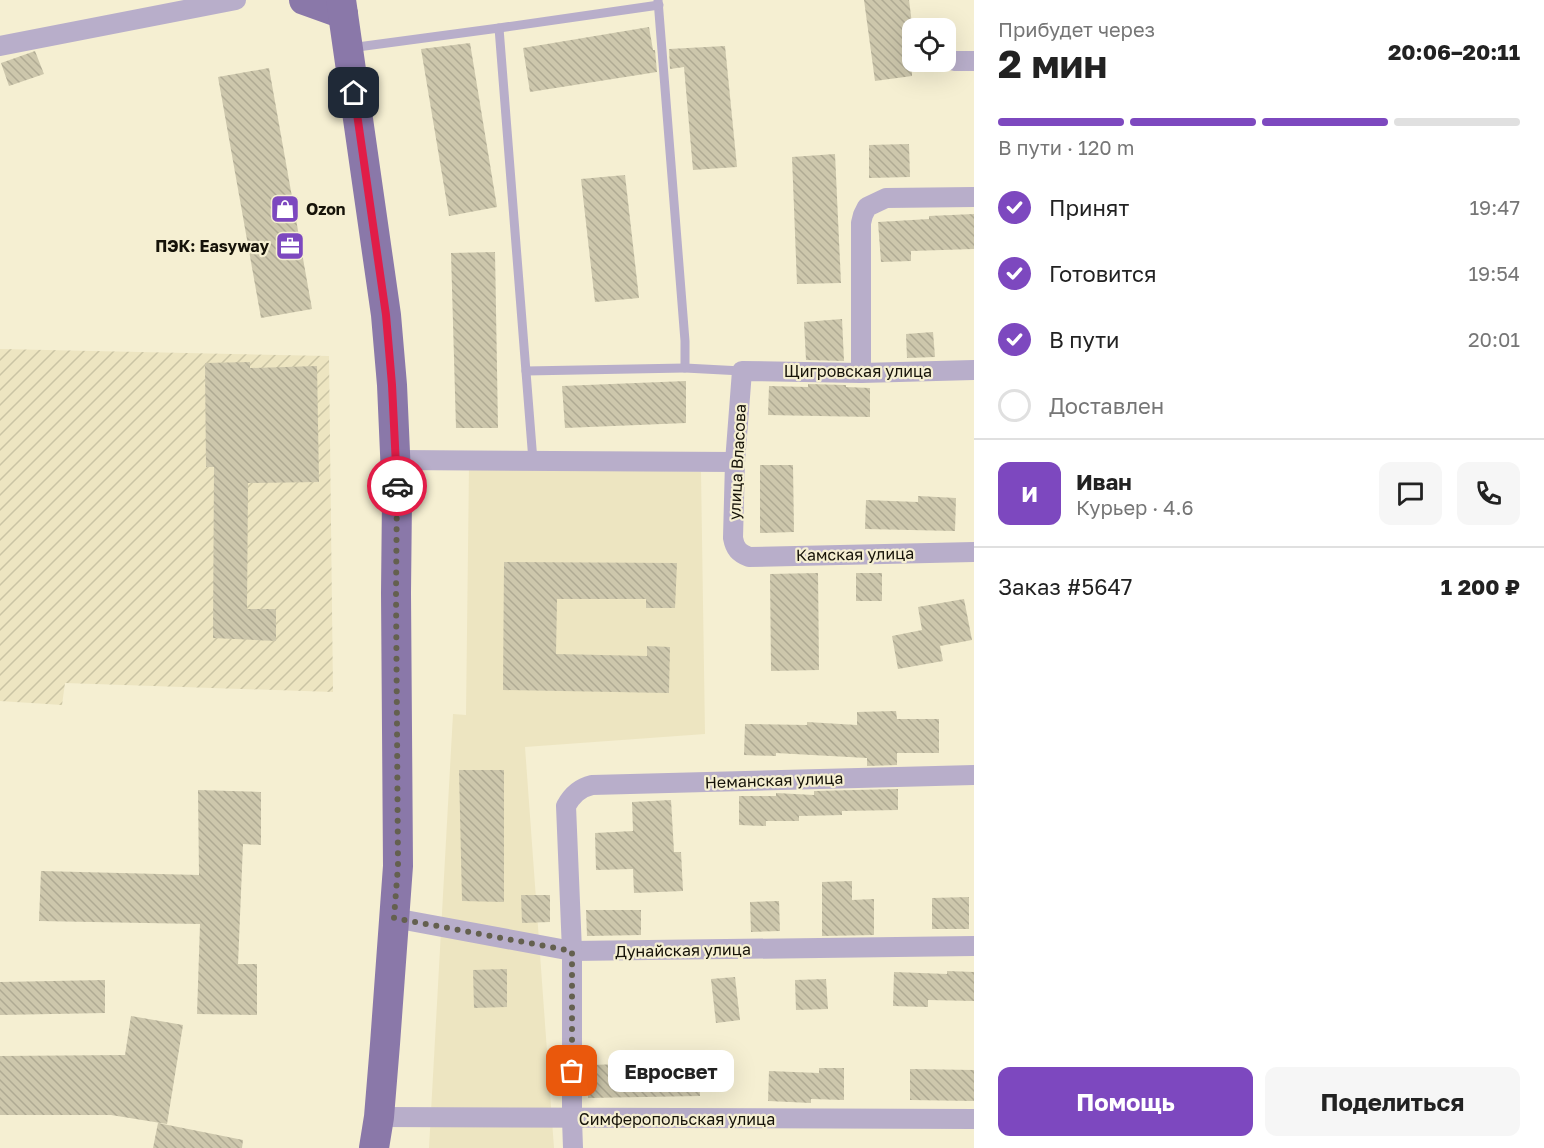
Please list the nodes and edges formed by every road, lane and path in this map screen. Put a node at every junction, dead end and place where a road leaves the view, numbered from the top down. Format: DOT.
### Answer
graph roads {
  1 [pos="236,0"];
  2 [pos="304,0"];
  3 [pos="659,2"];
  4 [pos="342,7"];
  5 [pos="499,28"];
  6 [pos="0,46"];
  7 [pos="348,49"];
  8 [pos="974,197"];
  9 [pos="686,368"];
  10 [pos="526,370"];
  11 [pos="974,370"];
  12 [pos="742,371"];
  13 [pos="861,373"];
  14 [pos="396,460"];
  15 [pos="533,461"];
  16 [pos="735,462"];
  17 [pos="738,551"];
  18 [pos="974,552"];
  19 [pos="974,775"];
  20 [pos="394,918"];
  21 [pos="974,946"];
  22 [pos="572,951"];
  23 [pos="379,1117"];
  24 [pos="572,1119"];
  25 [pos="974,1119"];
  26 [pos="374,1148"];
  27 [pos="573,1148"];
  1 -- 6 [label="street"];
  2 -- 4 [label="main road"];
  3 -- 5 [label="lane"];
  3 -- 9 [label="lane"];
  4 -- 7 [label="main road"];
  5 -- 7 [label="lane"];
  5 -- 10 [label="lane"];
  7 -- 14 [label="main road"];
  8 -- 13 [label="street"];
  9 -- 10 [label="lane"];
  9 -- 12 [label="lane"];
  10 -- 15 [label="lane"];
  11 -- 13 [label="street, Щигровская улица"];
  12 -- 13 [label="street, Щигровская улица"];
  12 -- 16 [label="street, улица Власова"];
  14 -- 15 [label="street"];
  14 -- 20 [label="main road"];
  15 -- 16 [label="street"];
  16 -- 17 [label="street, улица Власова"];
  17 -- 18 [label="street, Камская улица"];
  19 -- 22 [label="street, Неманская улица"];
  20 -- 22 [label="street, Дунайская улица"];
  20 -- 23 [label="main road"];
  21 -- 22 [label="street, Дунайская улица"];
  22 -- 24 [label="street"];
  23 -- 24 [label="street, Симферопольская улица"];
  23 -- 26 [label="main road"];
  24 -- 25 [label="street, Симферопольская улица"];
  24 -- 27 [label="street"];
}
